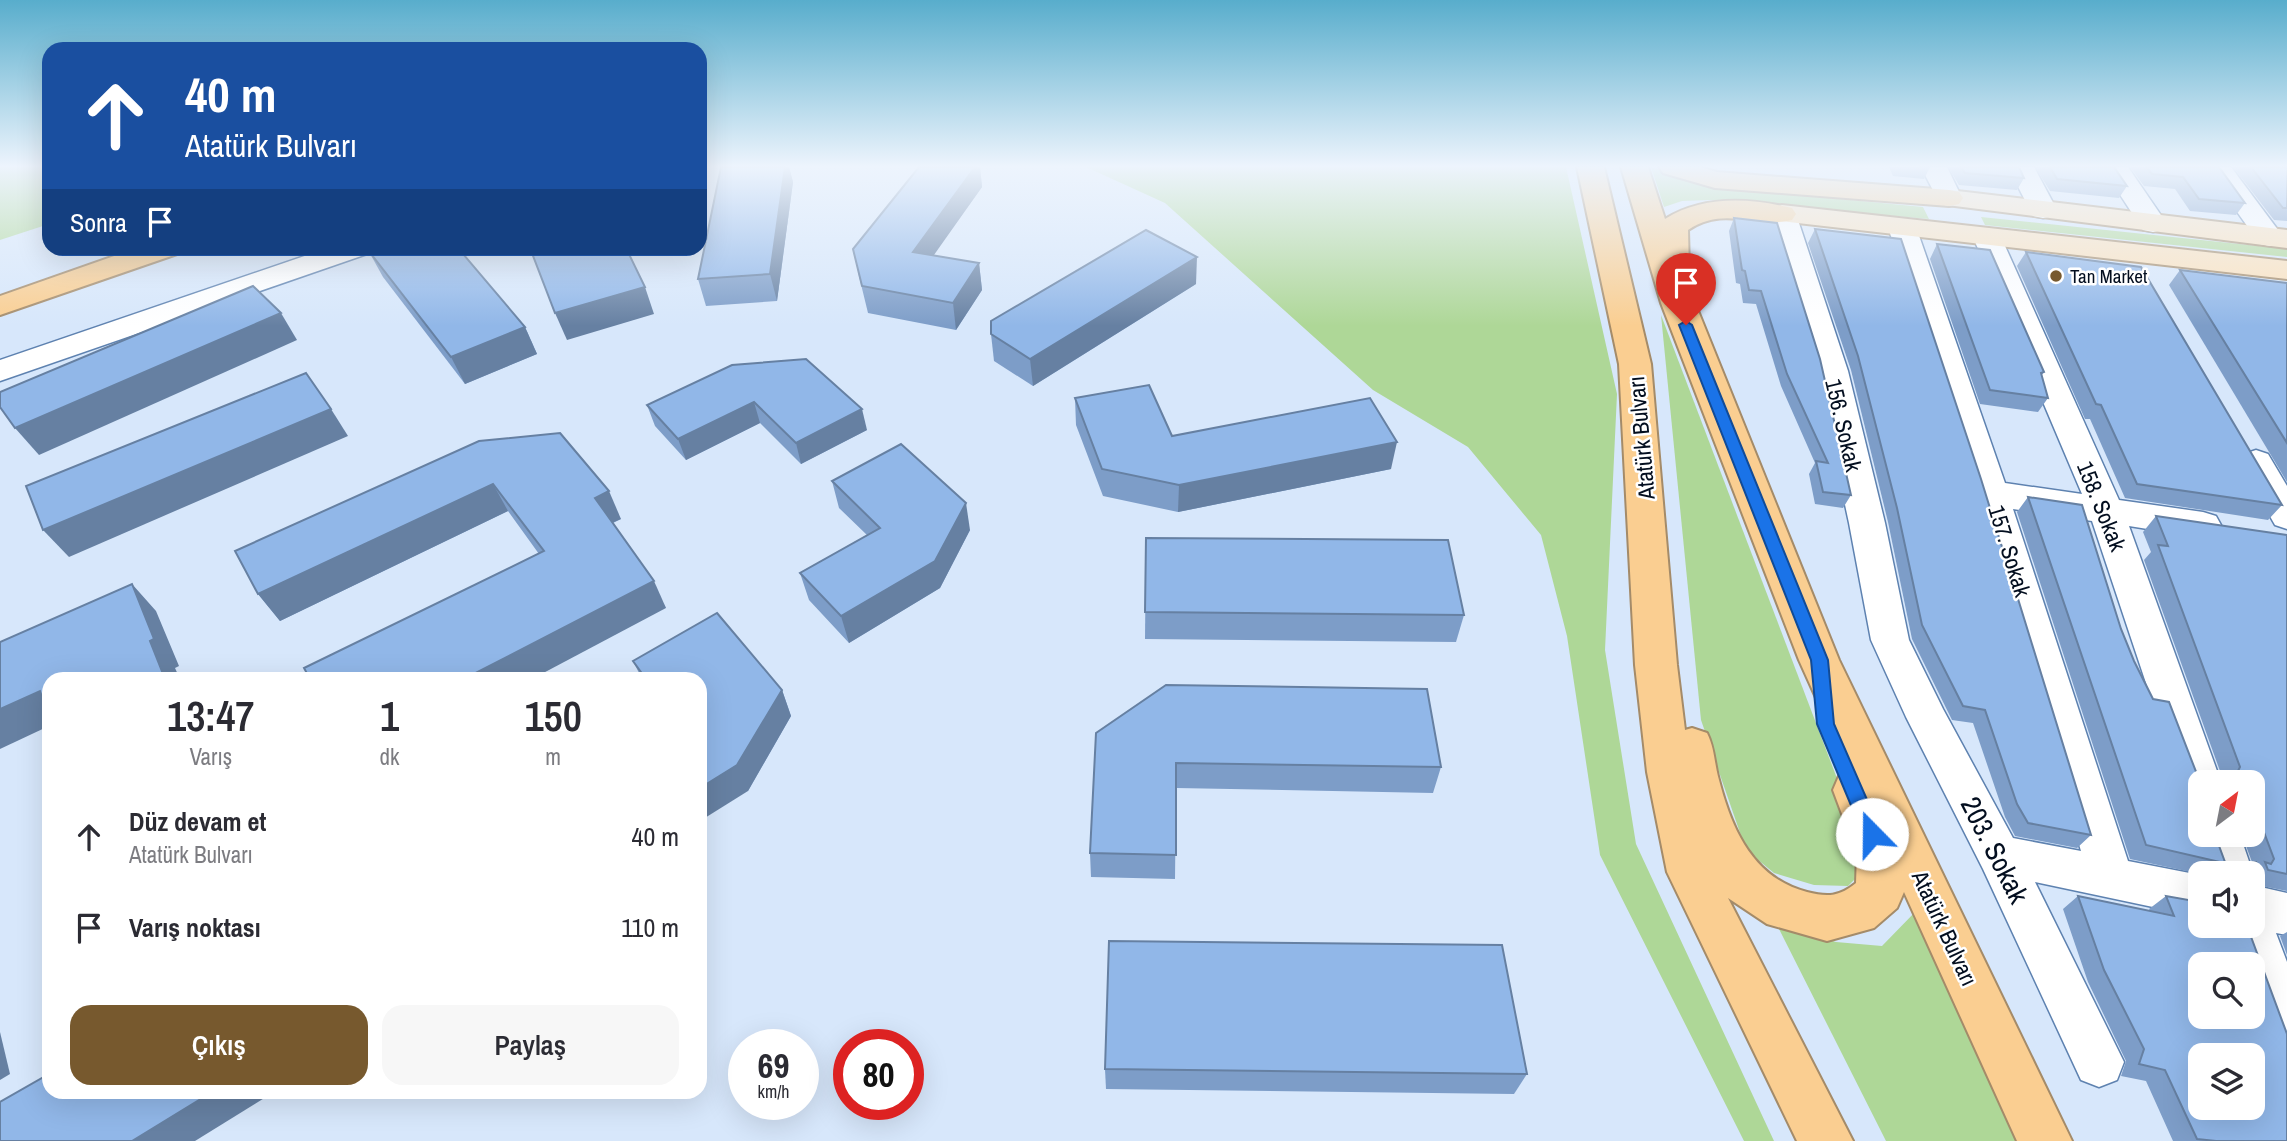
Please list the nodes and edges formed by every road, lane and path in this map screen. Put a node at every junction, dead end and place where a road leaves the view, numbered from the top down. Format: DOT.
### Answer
graph roads {
  1 [pos="1602,220"];
  2 [pos="1651,220"];
  3 [pos="1681,220"];
  4 [pos="1785,220"];
  5 [pos="1840,220"];
  6 [pos="1961,220"];
  7 [pos="2124,220"];
  8 [pos="2150,220"];
  9 [pos="2264,220"];
  10 [pos="2153,224"];
  11 [pos="1902,227"];
  12 [pos="1987,237"];
  13 [pos="2279,238"];
  14 [pos="2132,252"];
  15 [pos="69,256"];
  16 [pos="144,256"];
  17 [pos="334,256"];
  18 [pos="2287,270"];
  19 [pos="0,280"];
  20 [pos="2153,288"];
  21 [pos="1677,303"];
  22 [pos="0,306"];
  23 [pos="0,371"];
  24 [pos="2238,432"];
  25 [pos="1992,493"];
  26 [pos="2106,510"];
  27 [pos="2268,530"];
  28 [pos="1655,628"];
  29 [pos="1890,640"];
  30 [pos="1819,660"];
  31 [pos="2196,770"];
  32 [pos="1999,855"];
  33 [pos="2111,877"];
  34 [pos="2188,893"];
  35 [pos="2265,909"];
  36 [pos="2287,914"];
  37 [pos="2254,938"];
  38 [pos="2287,1025"];
  39 [pos="2099,1062"];
  40 [pos="1826,1141"];
  41 [pos="2045,1141"];
  1 -- 28 [label="highway, Atatürk Bulvarı"];
  2 -- 21 [label="highway, Atatürk Bulvarı"];
  3 -- 21 [label="highway"];
  4 -- 29 [label="street, 156. Sokak"];
  5 -- 11 [label="main road"];
  6 -- 12 [label="main road"];
  7 -- 10 [label="main road"];
  8 -- 10 [label="street"];
  9 -- 13 [label="street"];
  10 -- 13 [label="main road"];
  11 -- 12 [label="main road"];
  11 -- 25 [label="street, 157. Sokak"];
  12 -- 14 [label="main road"];
  12 -- 26 [label="street, 158. Sokak"];
  14 -- 18 [label="main road"];
  14 -- 20 [label="street"];
  15 -- 19 [label="highway"];
  16 -- 22 [label="highway"];
  17 -- 23 [label="street"];
  21 -- 30 [label="highway, Atatürk Bulvarı"];
  24 -- 27 [label="street"];
  25 -- 26 [label="street"];
  25 -- 33 [label="street, 157. Sokak"];
  26 -- 27 [label="street"];
  26 -- 31 [label="street, 158. Sokak"];
  28 -- 30 [label="highway"];
  28 -- 40 [label="highway, Atatürk Bulvarı"];
  29 -- 32 [label="street, 203. Sokak"];
  30 -- 41 [label="highway, Atatürk Bulvarı"];
  32 -- 33 [label="street"];
  32 -- 39 [label="street, 203. Sokak"];
  33 -- 34 [label="street"];
  35 -- 36 [label="street"];
  37 -- 38 [label="street"];
}
